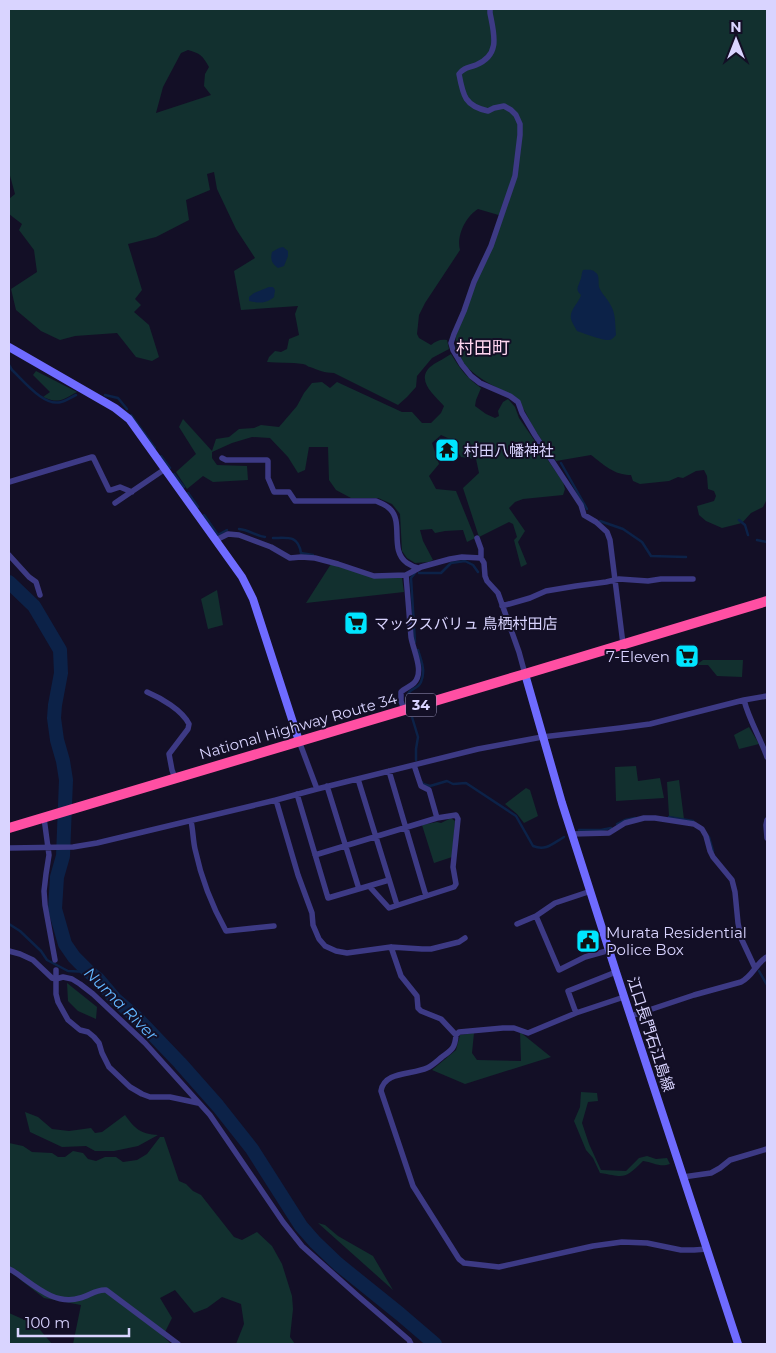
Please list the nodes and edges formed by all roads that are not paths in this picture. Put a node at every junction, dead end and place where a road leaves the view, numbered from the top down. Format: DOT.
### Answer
graph roads {
  1 [pos="490,9"];
  2 [pos="9,347"];
  3 [pos="222,458"];
  4 [pos="165,469"];
  5 [pos="9,482"];
  6 [pos="132,492"];
  7 [pos="115,503"];
  8 [pos="477,538"];
  9 [pos="216,540"];
  10 [pos="9,555"];
  11 [pos="481,558"];
  12 [pos="418,568"];
  13 [pos="406,575"];
  14 [pos="615,579"];
  15 [pos="693,579"];
  16 [pos="40,595"];
  17 [pos="767,600"];
  18 [pos="502,606"];
  19 [pos="623,644"];
  20 [pos="525,674"];
  21 [pos="147,692"];
  22 [pos="767,696"];
  23 [pos="744,700"];
  24 [pos="404,710"];
  25 [pos="542,737"];
  26 [pos="299,741"];
  27 [pos="767,757"];
  28 [pos="414,765"];
  29 [pos="388,771"];
  30 [pos="175,778"];
  31 [pos="358,778"];
  32 [pos="327,786"];
  33 [pos="316,789"];
  34 [pos="297,794"];
  35 [pos="276,800"];
  36 [pos="44,818"];
  37 [pos="437,818"];
  38 [pos="767,820"];
  39 [pos="191,821"];
  40 [pos="9,828"];
  41 [pos="406,828"];
  42 [pos="572,834"];
  43 [pos="376,837"];
  44 [pos="767,838"];
  45 [pos="48,846"];
  46 [pos="345,846"];
  47 [pos="9,848"];
  48 [pos="315,855"];
  49 [pos="389,880"];
  50 [pos="369,886"];
  51 [pos="358,889"];
  52 [pos="591,891"];
  53 [pos="426,896"];
  54 [pos="397,905"];
  55 [pos="536,916"];
  56 [pos="517,924"];
  57 [pos="274,926"];
  58 [pos="465,938"];
  59 [pos="391,947"];
  60 [pos="610,950"];
  61 [pos="9,951"];
  62 [pos="767,957"];
  63 [pos="55,960"];
  64 [pos="755,968"];
  65 [pos="56,970"];
  66 [pos="616,972"];
  67 [pos="56,978"];
  68 [pos="624,997"];
  69 [pos="576,1013"];
  70 [pos="631,1016"];
  71 [pos="456,1035"];
  72 [pos="199,1104"];
  73 [pos="767,1149"];
  74 [pos="683,1177"];
  75 [pos="707,1248"];
  76 [pos="9,1269"];
  77 [pos="411,1343"];
  78 [pos="178,1344"];
  79 [pos="738,1344"];
  1 -- 14 [label="street"];
  2 -- 4 [label="main road"];
  3 -- 12 [label="street"];
  4 -- 6 [label="street"];
  4 -- 9 [label="main road"];
  5 -- 6 [label="street"];
  6 -- 7 [label="street"];
  8 -- 11 [label="street"];
  9 -- 13 [label="street"];
  9 -- 26 [label="main road"];
  10 -- 16 [label="street"];
  11 -- 12 [label="street"];
  11 -- 18 [label="street"];
  12 -- 13 [label="street"];
  13 -- 24 [label="street"];
  14 -- 15 [label="street"];
  14 -- 18 [label="street"];
  14 -- 19 [label="street"];
  17 -- 19 [label="highway, National Highway Route 34 / 34"];
  18 -- 20 [label="street"];
  19 -- 20 [label="highway, National Highway Route 34 / 34"];
  20 -- 24 [label="highway, National Highway Route 34 / 34"];
  20 -- 25 [label="main road, 江口長門石江島線"];
  21 -- 30 [label="street"];
  22 -- 23 [label="street"];
  23 -- 25 [label="street"];
  23 -- 27 [label="street"];
  24 -- 26 [label="highway, National Highway Route 34 / 34"];
  25 -- 28 [label="street"];
  25 -- 42 [label="main road, 江口長門石江島線"];
  26 -- 30 [label="highway, National Highway Route 34 / 34"];
  26 -- 33 [label="street"];
  28 -- 29 [label="street"];
  28 -- 37 [label="street"];
  29 -- 31 [label="street"];
  29 -- 41 [label="street"];
  30 -- 36 [label="highway, National Highway Route 34 / 34"];
  31 -- 32 [label="street"];
  31 -- 43 [label="street"];
  32 -- 33 [label="street"];
  32 -- 46 [label="street"];
  33 -- 34 [label="street"];
  34 -- 35 [label="street"];
  34 -- 48 [label="street"];
  35 -- 39 [label="street"];
  35 -- 59 [label="street"];
  36 -- 40 [label="highway, National Highway Route 34 / 34"];
  36 -- 45 [label="street"];
  37 -- 41 [label="street"];
  37 -- 53 [label="street"];
  38 -- 44 [label="street"];
  39 -- 45 [label="street"];
  39 -- 57 [label="street"];
  41 -- 43 [label="street"];
  41 -- 53 [label="street"];
  42 -- 52 [label="main road, 江口長門石江島線"];
  42 -- 64 [label="street"];
  43 -- 46 [label="street"];
  43 -- 49 [label="street"];
  45 -- 47 [label="street"];
  45 -- 63 [label="street"];
  46 -- 48 [label="street"];
  46 -- 51 [label="street"];
  48 -- 51 [label="street"];
  49 -- 50 [label="street"];
  49 -- 54 [label="street"];
  50 -- 51 [label="street"];
  50 -- 54 [label="street"];
  52 -- 55 [label="street"];
  52 -- 60 [label="main road, 江口長門石江島線"];
  53 -- 54 [label="street"];
  55 -- 56 [label="street"];
  55 -- 60 [label="street"];
  58 -- 59 [label="street"];
  59 -- 71 [label="street"];
  60 -- 66 [label="main road, 江口長門石江島線"];
  61 -- 67 [label="street"];
  62 -- 64 [label="street"];
  64 -- 70 [label="street"];
  65 -- 67 [label="street"];
  66 -- 68 [label="main road, 江口長門石江島線"];
  66 -- 69 [label="street"];
  67 -- 72 [label="street"];
  67 -- 72 [label="street"];
  68 -- 69 [label="street"];
  68 -- 70 [label="main road, 江口長門石江島線"];
  69 -- 71 [label="street"];
  70 -- 74 [label="main road, 江口長門石江島線"];
  71 -- 75 [label="street"];
  72 -- 77 [label="street"];
  73 -- 74 [label="street"];
  74 -- 75 [label="main road, 江口長門石江島線"];
  75 -- 79 [label="main road, 江口長門石江島線"];
  76 -- 78 [label="street"];
}
